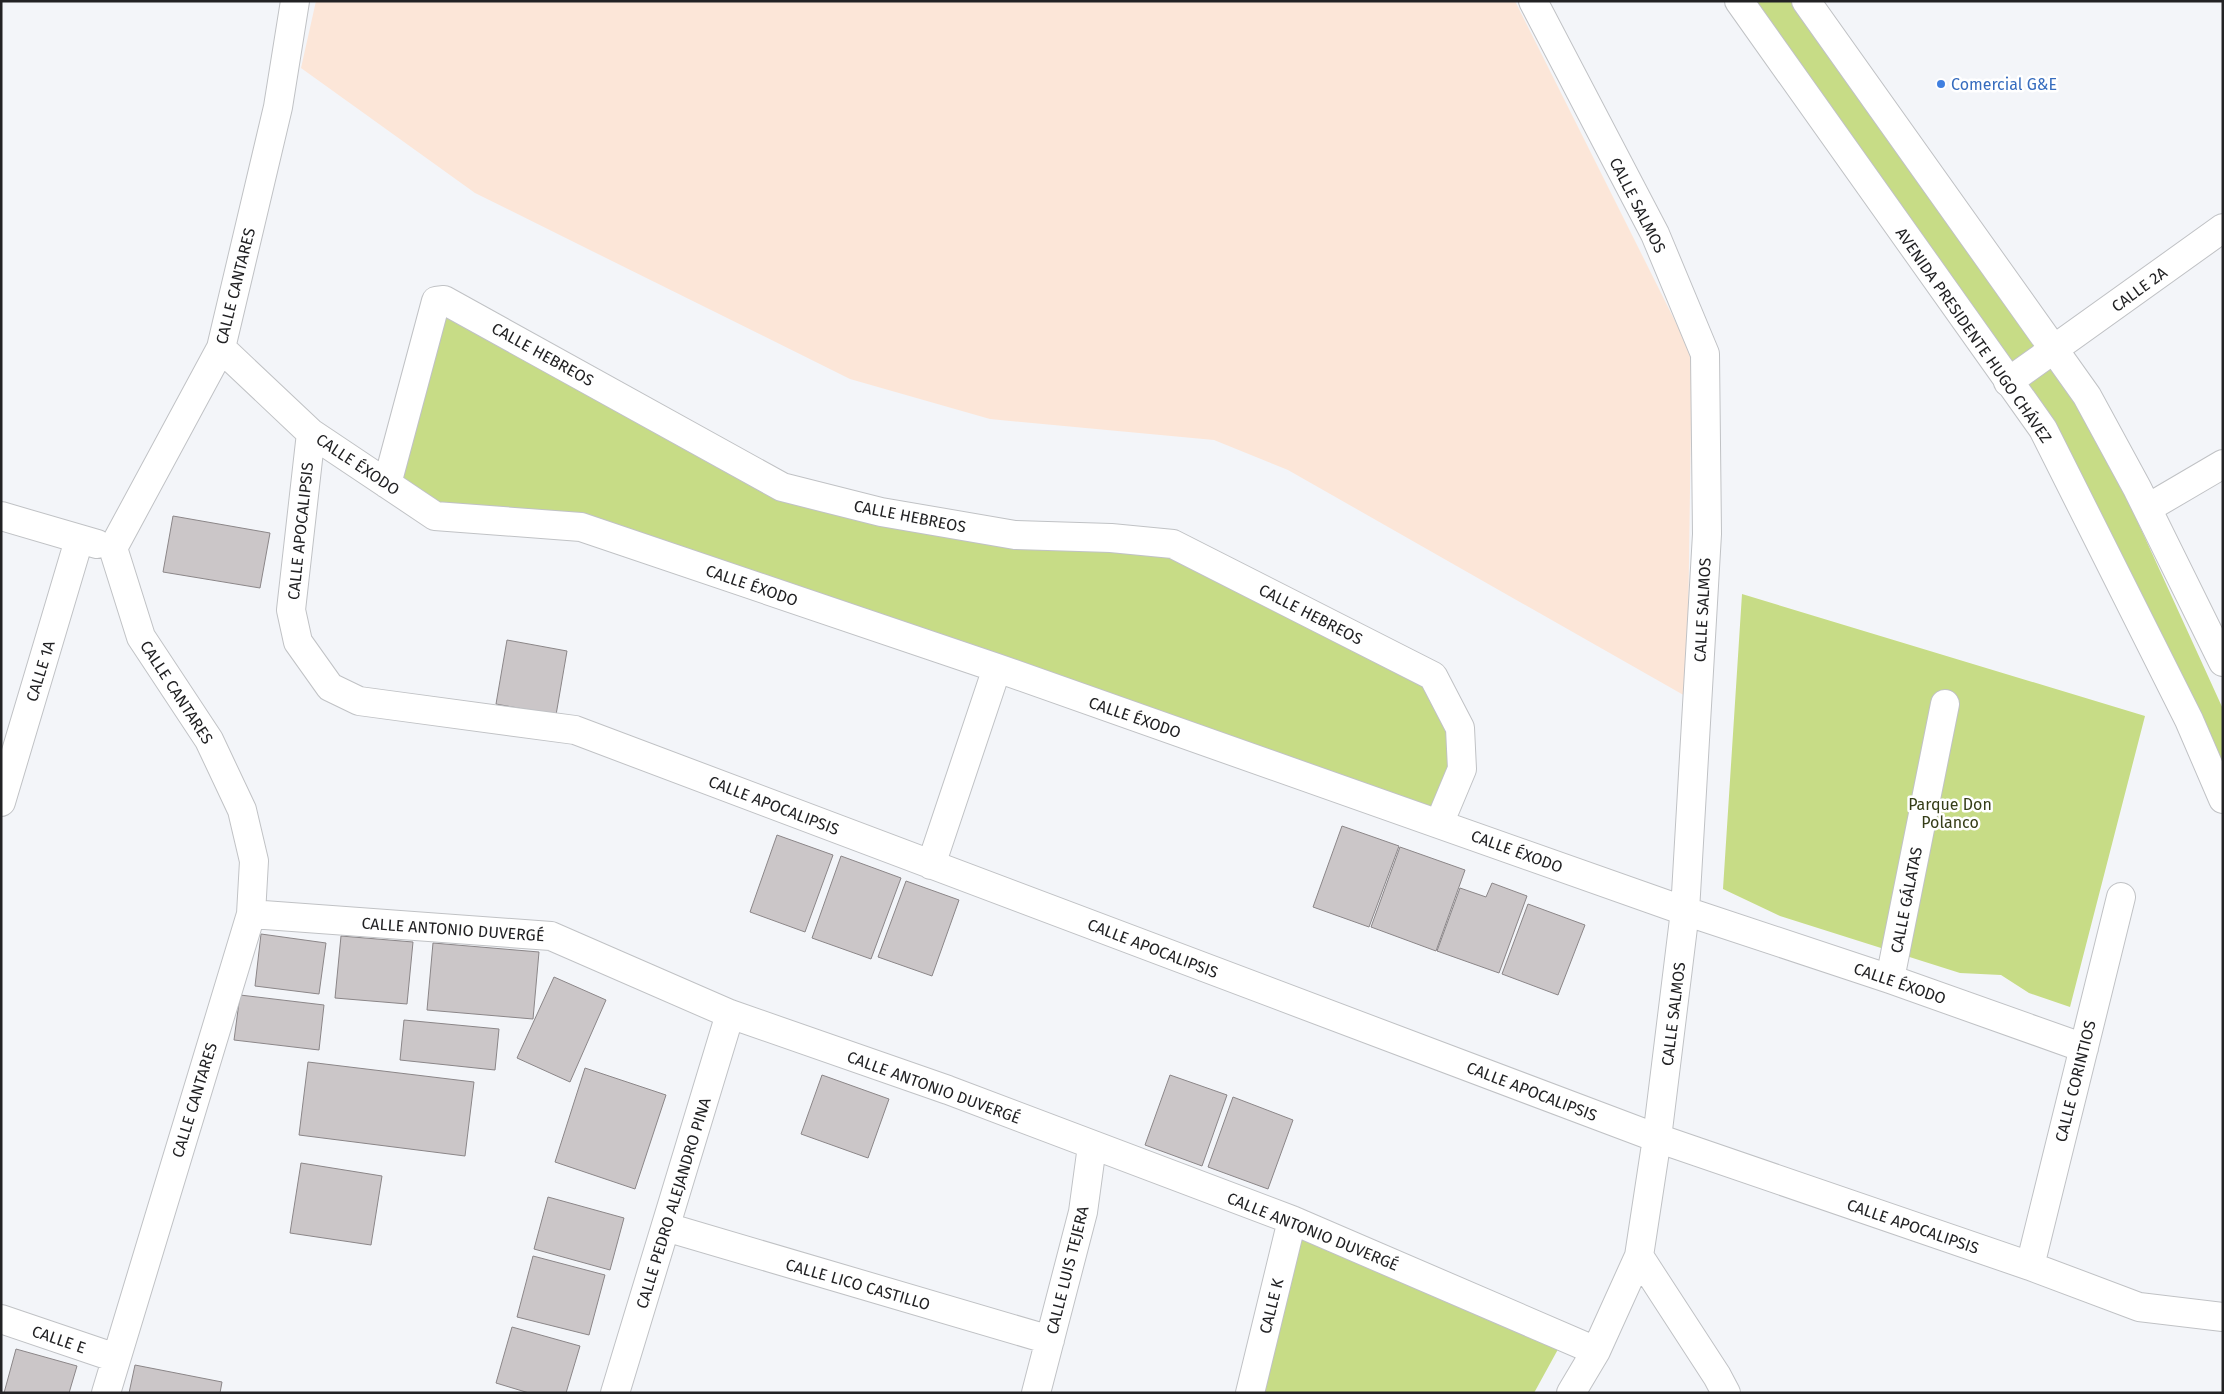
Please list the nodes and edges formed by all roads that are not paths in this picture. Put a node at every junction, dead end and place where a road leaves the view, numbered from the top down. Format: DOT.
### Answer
graph roads {
  1 [pos="295,1"];
  2 [pos="1533,1"];
  3 [pos="1739,1"];
  4 [pos="1806,1"];
  5 [pos="2223,228"];
  6 [pos="221,348"];
  7 [pos="2054,350"];
  8 [pos="2008,382"];
  9 [pos="311,433"];
  10 [pos="2223,464"];
  11 [pos="388,484"];
  12 [pos="2148,508"];
  13 [pos="1,516"];
  14 [pos="79,540"];
  15 [pos="113,548"];
  16 [pos="2223,662"];
  17 [pos="997,668"];
  18 [pos="1945,704"];
  19 [pos="10,742"];
  20 [pos="2223,799"];
  21 [pos="1,802"];
  22 [pos="1439,824"];
  23 [pos="931,865"];
  24 [pos="2121,897"];
  25 [pos="1686,911"];
  26 [pos="251,914"];
  27 [pos="1890,979"];
  28 [pos="730,1014"];
  29 [pos="2084,1048"];
  30 [pos="1657,1138"];
  31 [pos="1092,1146"];
  32 [pos="1292,1220"];
  33 [pos="666,1227"];
  34 [pos="1639,1256"];
  35 [pos="2030,1266"];
  36 [pos="2223,1317"];
  37 [pos="1,1319"];
  38 [pos="1050,1340"];
  39 [pos="1596,1352"];
  40 [pos="116,1358"];
  41 [pos="106,1393"];
  42 [pos="615,1393"];
  43 [pos="1036,1393"];
  44 [pos="1250,1393"];
  45 [pos="1571,1393"];
  46 [pos="1726,1393"];
  1 -- 6 [label="street, CALLE CANTARES"];
  2 -- 25 [label="street, CALLE SALMOS"];
  3 -- 8 [label="street, AVENIDA PRESIDENTE HUGO CHÁVEZ"];
  4 -- 7 [label="street"];
  5 -- 7 [label="street, CALLE 2A"];
  6 -- 9 [label="street, CALLE ÉXODO"];
  6 -- 15 [label="street, CALLE CANTARES"];
  7 -- 8 [label="street, CALLE 2A"];
  7 -- 12 [label="street"];
  8 -- 20 [label="street, AVENIDA PRESIDENTE HUGO CHÁVEZ"];
  9 -- 11 [label="street, CALLE ÉXODO"];
  9 -- 23 [label="street, CALLE APOCALIPSIS"];
  10 -- 12 [label="street"];
  11 -- 17 [label="street, CALLE ÉXODO"];
  11 -- 22 [label="street, CALLE HEBREOS"];
  12 -- 16 [label="street"];
  13 -- 14 [label="street"];
  14 -- 15 [label="street"];
  14 -- 19 [label="street, CALLE 1A"];
  15 -- 26 [label="street, CALLE CANTARES"];
  17 -- 22 [label="street, CALLE ÉXODO"];
  17 -- 23 [label="street"];
  18 -- 27 [label="street, CALLE GÁLATAS"];
  19 -- 21 [label="street, CALLE 1A"];
  22 -- 25 [label="street, CALLE ÉXODO"];
  23 -- 30 [label="street, CALLE APOCALIPSIS"];
  24 -- 29 [label="street, CALLE CORINTIOS"];
  25 -- 27 [label="street, CALLE ÉXODO"];
  25 -- 30 [label="street, CALLE SALMOS"];
  26 -- 28 [label="street, CALLE ANTONIO DUVERGÉ"];
  26 -- 40 [label="street, CALLE CANTARES"];
  27 -- 29 [label="street, CALLE ÉXODO"];
  28 -- 31 [label="street, CALLE ANTONIO DUVERGÉ"];
  28 -- 33 [label="street, CALLE PEDRO ALEJANDRO PINA"];
  29 -- 35 [label="street, CALLE CORINTIOS"];
  30 -- 34 [label="street, CALLE SALMOS"];
  30 -- 35 [label="street, CALLE APOCALIPSIS"];
  31 -- 32 [label="street, CALLE ANTONIO DUVERGÉ"];
  31 -- 38 [label="street, CALLE LUIS TEJERA"];
  32 -- 39 [label="street, CALLE ANTONIO DUVERGÉ"];
  32 -- 44 [label="street, CALLE K"];
  33 -- 38 [label="street, CALLE LICO CASTILLO"];
  33 -- 42 [label="street, CALLE PEDRO ALEJANDRO PINA"];
  34 -- 39 [label="street, CALLE SALMOS"];
  34 -- 46 [label="street"];
  35 -- 36 [label="street, CALLE APOCALIPSIS"];
  37 -- 40 [label="street, CALLE E"];
  38 -- 43 [label="street, CALLE LUIS TEJERA"];
  39 -- 45 [label="street, CALLE SALMOS"];
  40 -- 41 [label="street, CALLE CANTARES"];
}
